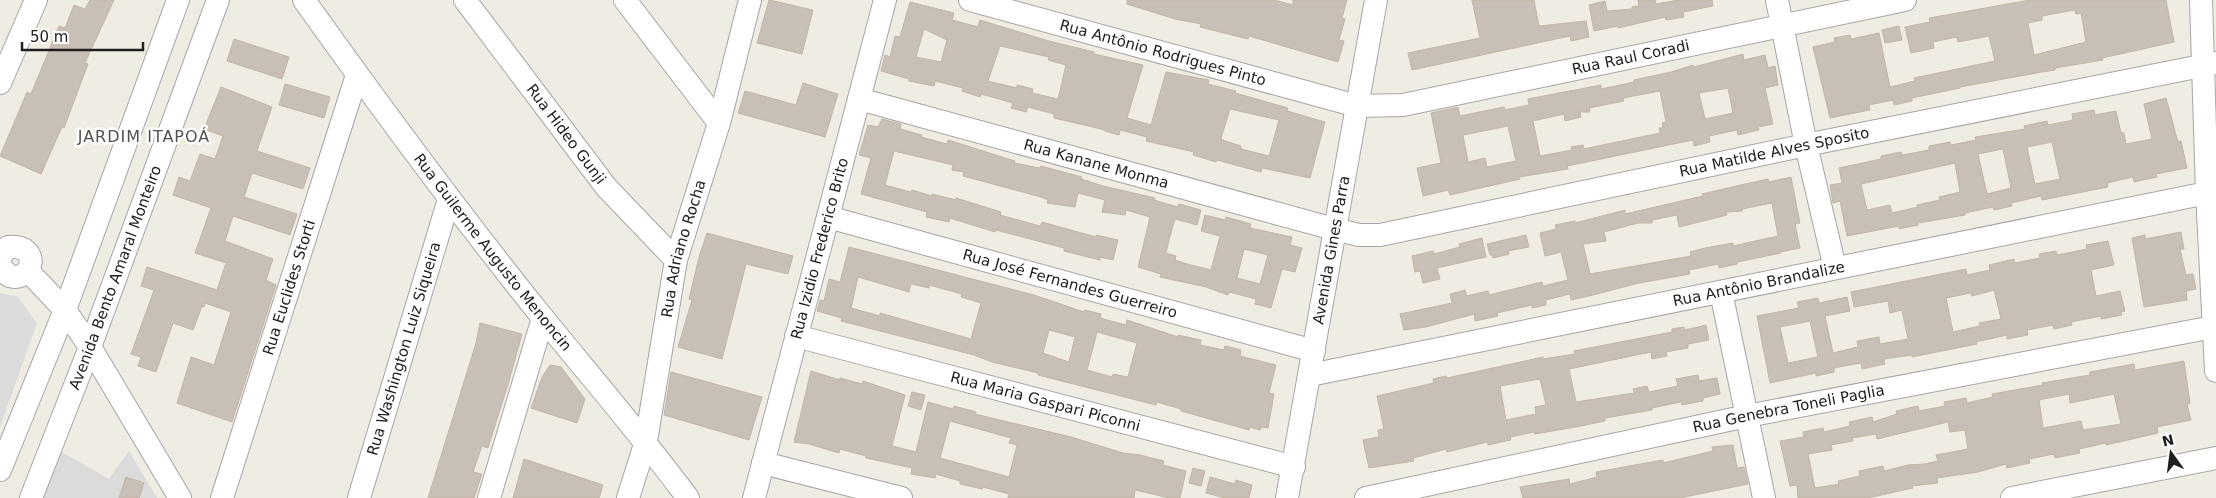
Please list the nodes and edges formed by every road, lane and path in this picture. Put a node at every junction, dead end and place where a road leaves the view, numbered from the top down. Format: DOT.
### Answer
graph roads {
  1 [pos="36,0"];
  2 [pos="178,0"];
  3 [pos="218,0"];
  4 [pos="304,0"];
  5 [pos="465,0"];
  6 [pos="625,0"];
  7 [pos="750,0"];
  8 [pos="885,0"];
  9 [pos="970,0"];
  10 [pos="1376,0"];
  11 [pos="1777,0"];
  12 [pos="1905,0"];
  13 [pos="2201,0"];
  14 [pos="1782,27"];
  15 [pos="2210,64"];
  16 [pos="357,75"];
  17 [pos="0,83"];
  18 [pos="859,99"];
  19 [pos="1357,106"];
  20 [pos="719,123"];
  21 [pos="1806,145"];
  22 [pos="2207,193"];
  23 [pos="449,199"];
  24 [pos="828,217"];
  25 [pos="1334,229"];
  26 [pos="2,258"];
  27 [pos="676,260"];
  28 [pos="1835,268"];
  29 [pos="1721,292"];
  30 [pos="65,310"];
  31 [pos="543,318"];
  32 [pos="2213,327"];
  33 [pos="796,336"];
  34 [pos="90,347"];
  35 [pos="1314,351"];
  36 [pos="2216,371"];
  37 [pos="1310,375"];
  38 [pos="1747,416"];
  39 [pos="646,441"];
  40 [pos="2216,458"];
  41 [pos="763,463"];
  42 [pos="1294,467"];
  43 [pos="0,470"];
  44 [pos="31,498"];
  45 [pos="180,498"];
  46 [pos="222,498"];
  47 [pos="359,498"];
  48 [pos="489,498"];
  49 [pos="628,498"];
  50 [pos="688,498"];
  51 [pos="754,498"];
  52 [pos="901,498"];
  53 [pos="1287,498"];
  54 [pos="1366,498"];
  55 [pos="1764,498"];
  56 [pos="2012,498"];
  1 -- 17 [label="street"];
  2 -- 30 [label="street"];
  3 -- 34 [label="street, Avenida Bento Amaral Monteiro"];
  4 -- 16 [label="street, Rua Guilerme Augusto Menoncin"];
  5 -- 27 [label="street, Rua Hideo Gunji"];
  6 -- 20 [label="street"];
  7 -- 20 [label="street, Rua Adriano Rocha"];
  8 -- 18 [label="street, Rua Izidio Frederico Brito"];
  9 -- 19 [label="street, Rua Antônio Rodrigues Pinto"];
  10 -- 19 [label="street, Avenida Gines Parra"];
  11 -- 14 [label="street"];
  12 -- 14 [label="street, Rua Raul Coradi"];
  13 -- 15 [label="street"];
  14 -- 19 [label="street, Rua Raul Coradi"];
  14 -- 21 [label="street"];
  15 -- 21 [label="street, Rua Matilde Alves Sposito"];
  15 -- 22 [label="street"];
  16 -- 23 [label="street, Rua Guilerme Augusto Menoncin"];
  16 -- 46 [label="street, Rua Euclides Storti"];
  18 -- 24 [label="street, Rua Izidio Frederico Brito"];
  18 -- 25 [label="street, Rua Kanane Monma"];
  19 -- 25 [label="street, Avenida Gines Parra"];
  20 -- 27 [label="street, Rua Adriano Rocha"];
  21 -- 25 [label="street, Rua Matilde Alves Sposito"];
  21 -- 28 [label="street"];
  22 -- 28 [label="street, Rua Antônio Brandalize"];
  22 -- 32 [label="street"];
  23 -- 31 [label="street, Rua Guilerme Augusto Menoncin"];
  23 -- 47 [label="street, Rua Washington Luiz Siqueira"];
  24 -- 33 [label="street, Rua Izidio Frederico Brito"];
  24 -- 35 [label="street, Rua José Fernandes Guerreiro"];
  25 -- 35 [label="street, Avenida Gines Parra"];
  26 -- 30 [label="street"];
  27 -- 39 [label="street, Rua Adriano Rocha"];
  28 -- 29 [label="street, Rua Antônio Brandalize"];
  29 -- 37 [label="street, Rua Antônio Brandalize"];
  29 -- 38 [label="street"];
  30 -- 34 [label="street"];
  30 -- 43 [label="street"];
  31 -- 39 [label="street, Rua Guilerme Augusto Menoncin"];
  31 -- 48 [label="street"];
  32 -- 36 [label="street"];
  32 -- 38 [label="street, Rua Genebra Toneli Paglia"];
  33 -- 41 [label="street, Rua Izidio Frederico Brito"];
  33 -- 42 [label="street, Rua Maria Gaspari Piconni"];
  34 -- 44 [label="street, Avenida Bento Amaral Monteiro"];
  34 -- 45 [label="street"];
  35 -- 37 [label="street, Avenida Gines Parra"];
  37 -- 42 [label="street, Avenida Gines Parra"];
  38 -- 54 [label="street, Rua Genebra Toneli Paglia"];
  38 -- 55 [label="street"];
  39 -- 49 [label="street, Rua Adriano Rocha"];
  39 -- 50 [label="street, Rua Guilerme Augusto Menoncin"];
  40 -- 56 [label="street"];
  41 -- 51 [label="street, Rua Izidio Frederico Brito"];
  41 -- 52 [label="street"];
  42 -- 53 [label="street, Avenida Gines Parra"];
}
